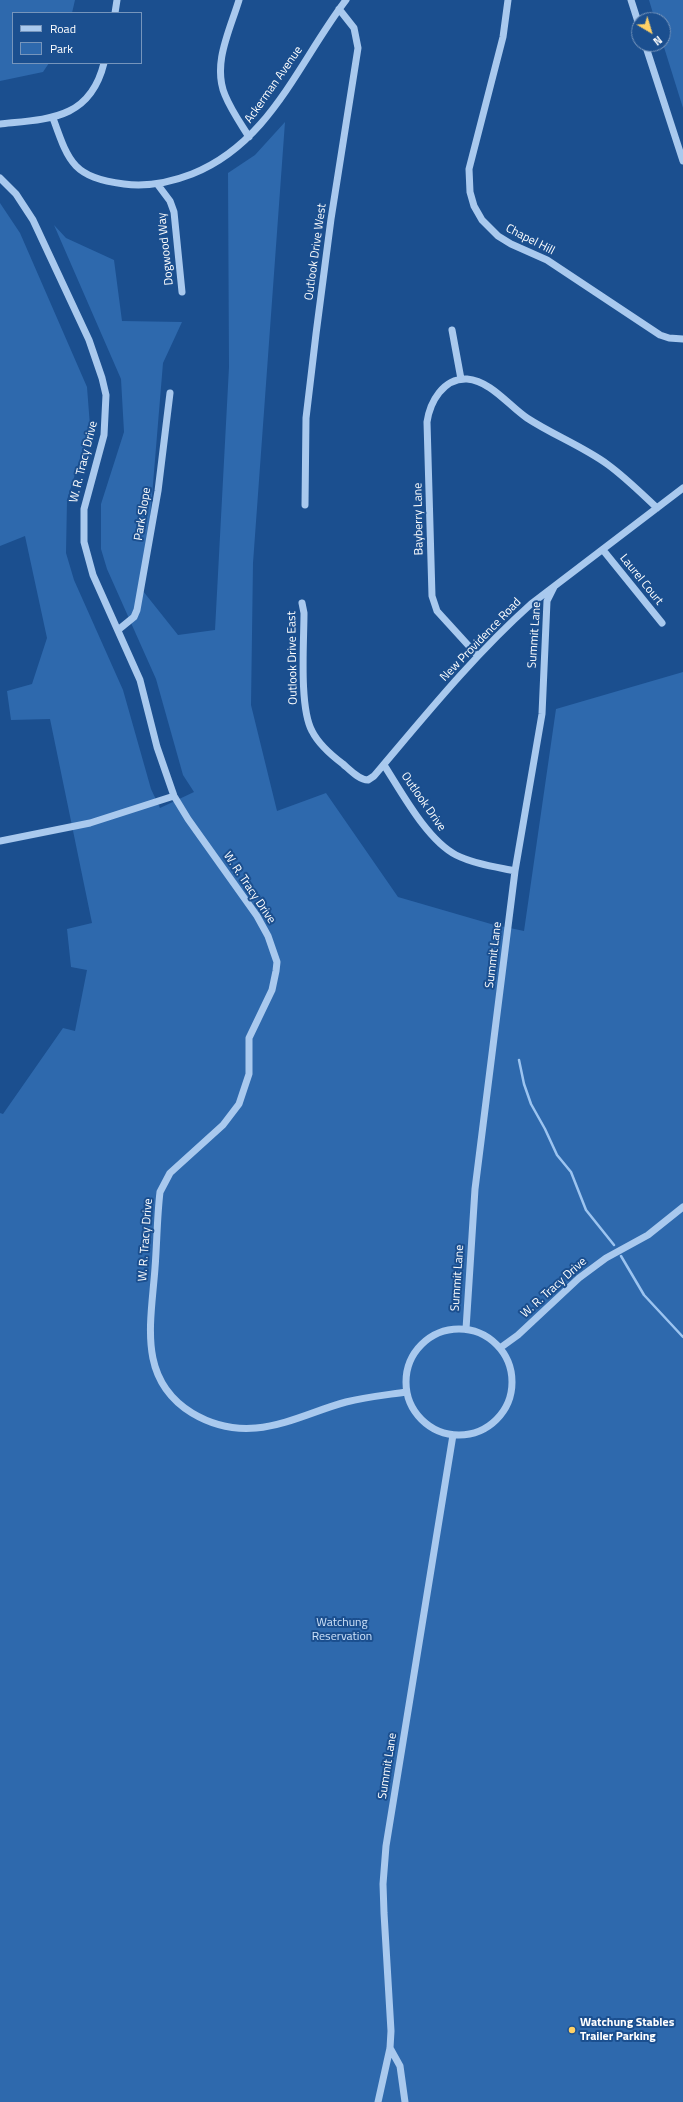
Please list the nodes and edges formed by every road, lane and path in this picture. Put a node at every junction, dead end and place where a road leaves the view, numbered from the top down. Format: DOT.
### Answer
graph roads {
  1 [pos="117,0"];
  2 [pos="239,0"];
  3 [pos="346,0"];
  4 [pos="508,0"];
  5 [pos="631,0"];
  6 [pos="339,9"];
  7 [pos="115,12"];
  8 [pos="635,12"];
  9 [pos="648,52"];
  10 [pos="104,64"];
  11 [pos="53,118"];
  12 [pos="0,124"];
  13 [pos="249,137"];
  14 [pos="683,161"];
  15 [pos="0,178"];
  16 [pos="158,185"];
  17 [pos="182,292"];
  18 [pos="452,330"];
  19 [pos="683,339"];
  20 [pos="461,379"];
  21 [pos="170,393"];
  22 [pos="683,488"];
  23 [pos="305,505"];
  24 [pos="657,508"];
  25 [pos="603,550"];
  26 [pos="554,587"];
  27 [pos="302,603"];
  28 [pos="662,623"];
  29 [pos="118,630"];
  30 [pos="478,656"];
  31 [pos="384,765"];
  32 [pos="368,780"];
  33 [pos="174,796"];
  34 [pos="0,841"];
  35 [pos="515,871"];
  36 [pos="683,1207"];
  37 [pos="466,1329"];
  38 [pos="500,1348"];
  39 [pos="406,1392"];
  40 [pos="453,1435"];
  41 [pos="390,2048"];
  42 [pos="378,2102"];
  43 [pos="405,2102"];
  1 -- 7 [label="street"];
  2 -- 13 [label="street"];
  3 -- 6 [label="street, Ackerman Avenue"];
  4 -- 19 [label="street, Chapel Hill"];
  5 -- 8 [label="street"];
  6 -- 13 [label="street, Ackerman Avenue"];
  6 -- 23 [label="street, Outlook Drive West"];
  9 -- 14 [label="street"];
  10 -- 11 [label="street"];
  11 -- 12 [label="street"];
  11 -- 16 [label="street, Ackerman Avenue"];
  13 -- 16 [label="street, Ackerman Avenue"];
  15 -- 29 [label="street, W. R. Tracy Drive"];
  16 -- 17 [label="street, Dogwood Way"];
  18 -- 20 [label="street"];
  20 -- 24 [label="street"];
  20 -- 30 [label="street, Bayberry Lane"];
  21 -- 29 [label="street, Park Slope"];
  22 -- 24 [label="street, New Providence Road"];
  24 -- 25 [label="street, New Providence Road"];
  25 -- 26 [label="street, New Providence Road"];
  25 -- 28 [label="street, Laurel Court"];
  26 -- 30 [label="street, New Providence Road"];
  26 -- 35 [label="street, Summit Lane"];
  27 -- 32 [label="street, Outlook Drive East"];
  29 -- 33 [label="street, W. R. Tracy Drive"];
  30 -- 31 [label="street, New Providence Road"];
  31 -- 32 [label="street, New Providence Road"];
  31 -- 35 [label="street, Outlook Drive"];
  33 -- 34 [label="street"];
  33 -- 39 [label="street, W. R. Tracy Drive"];
  35 -- 37 [label="street, Summit Lane"];
  36 -- 38 [label="street, W. R. Tracy Drive"];
  37 -- 38 [label="street"];
  37 -- 39 [label="street"];
  38 -- 40 [label="street"];
  39 -- 40 [label="street"];
  40 -- 41 [label="street, Summit Lane"];
  41 -- 42 [label="street, Summit Lane"];
  41 -- 43 [label="street"];
}
